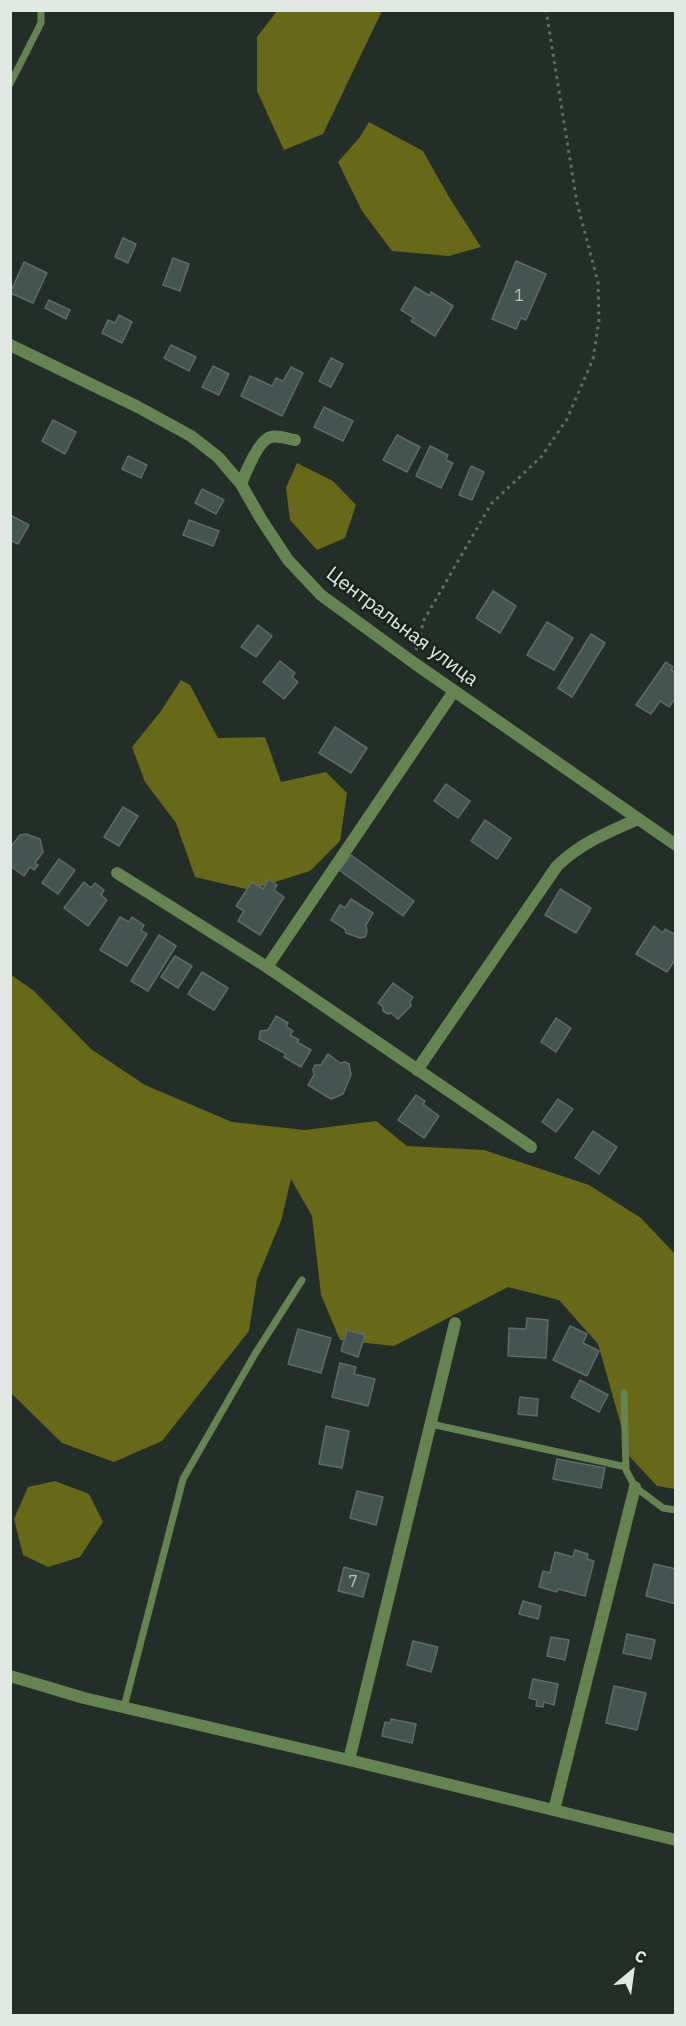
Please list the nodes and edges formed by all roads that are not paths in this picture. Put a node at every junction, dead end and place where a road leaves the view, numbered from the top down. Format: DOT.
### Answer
graph roads {
  1 [pos="41,10"];
  2 [pos="10,84"];
  3 [pos="10,345"];
  4 [pos="295,440"];
  5 [pos="241,484"];
  6 [pos="454,691"];
  7 [pos="638,819"];
  8 [pos="675,845"];
  9 [pos="117,873"];
  10 [pos="267,967"];
  11 [pos="417,1070"];
  12 [pos="531,1147"];
  13 [pos="302,1280"];
  14 [pos="456,1323"];
  15 [pos="624,1393"];
  16 [pos="431,1424"];
  17 [pos="626,1467"];
  18 [pos="635,1487"];
  19 [pos="675,1510"];
  20 [pos="10,1676"];
  21 [pos="124,1707"];
  22 [pos="349,1760"];
  23 [pos="554,1810"];
  24 [pos="675,1839"];
  1 -- 2 [label="lane"];
  3 -- 5 [label="street, Центральная улица"];
  4 -- 5 [label="street"];
  5 -- 6 [label="street, Центральная улица"];
  6 -- 7 [label="street, Центральная улица"];
  6 -- 10 [label="street"];
  7 -- 8 [label="street, Центральная улица"];
  7 -- 11 [label="street"];
  9 -- 10 [label="street"];
  10 -- 11 [label="street"];
  11 -- 12 [label="street"];
  13 -- 21 [label="lane"];
  14 -- 16 [label="street"];
  15 -- 17 [label="lane"];
  16 -- 17 [label="lane"];
  16 -- 22 [label="street"];
  17 -- 18 [label="lane"];
  18 -- 19 [label="lane"];
  18 -- 23 [label="street"];
  20 -- 21 [label="street"];
  21 -- 22 [label="street"];
  22 -- 23 [label="street"];
  23 -- 24 [label="street"];
}
